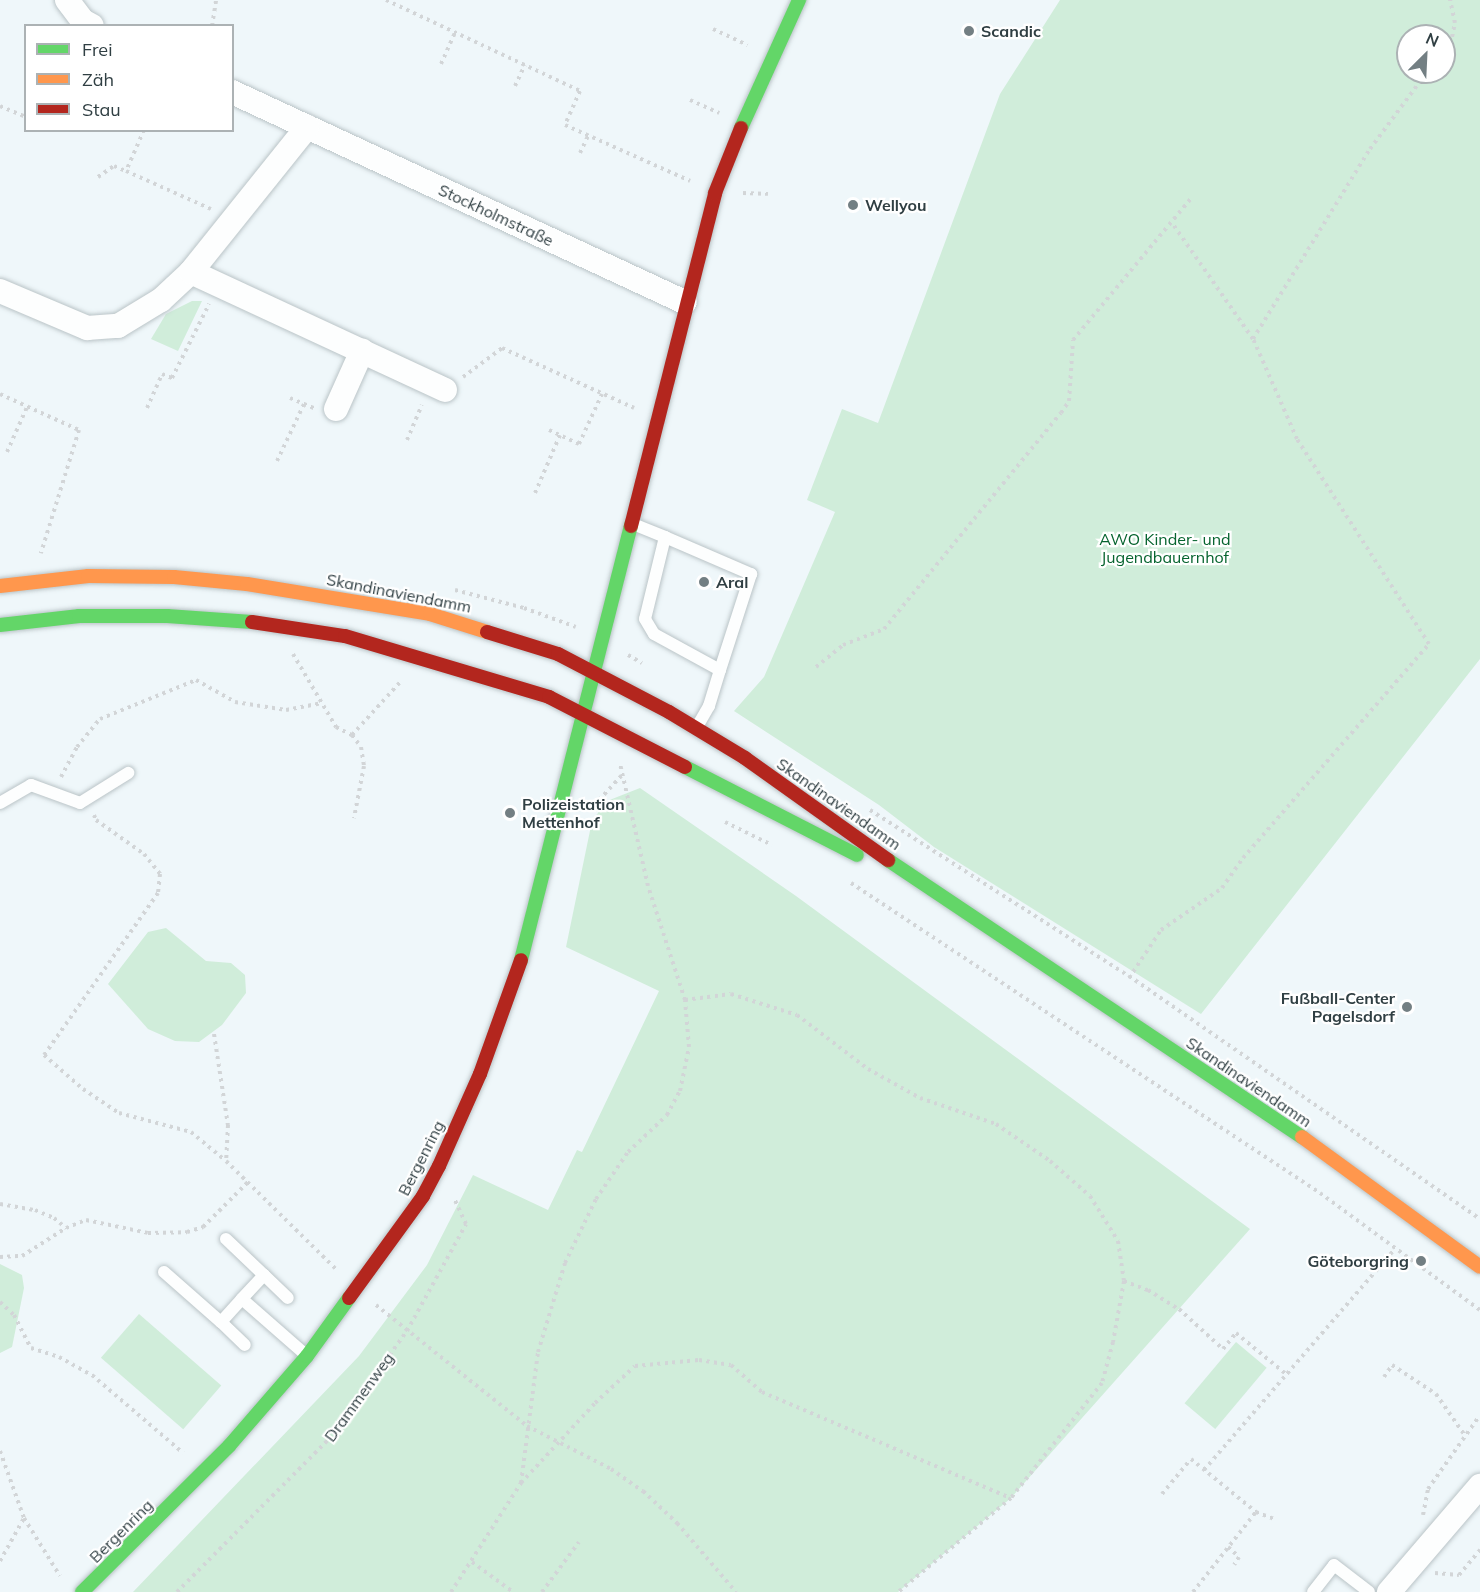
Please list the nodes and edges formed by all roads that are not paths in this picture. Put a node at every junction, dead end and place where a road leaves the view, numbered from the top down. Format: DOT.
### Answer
graph roads {
  1 [pos="68,0"];
  2 [pos="799,0"];
  3 [pos="88,24"];
  4 [pos="234,93"];
  5 [pos="308,127"];
  6 [pos="191,272"];
  7 [pos="0,291"];
  8 [pos="685,303"];
  9 [pos="362,351"];
  10 [pos="439,387"];
  11 [pos="336,409"];
  12 [pos="633,524"];
  13 [pos="665,537"];
  14 [pos="0,586"];
  15 [pos="0,625"];
  16 [pos="720,670"];
  17 [pos="596,672"];
  18 [pos="585,714"];
  19 [pos="696,728"];
  20 [pos="128,772"];
  21 [pos="0,802"];
  22 [pos="934,893"];
  23 [pos="226,1239"];
  24 [pos="1480,1267"];
  25 [pos="164,1272"];
  26 [pos="264,1275"];
  27 [pos="288,1298"];
  28 [pos="242,1299"];
  29 [pos="222,1322"];
  30 [pos="245,1345"];
  31 [pos="307,1356"];
  32 [pos="1480,1486"];
  33 [pos="82,1592"];
  34 [pos="1312,1592"];
  35 [pos="1369,1592"];
  36 [pos="1389,1592"];
  1 -- 3 [label="street"];
  2 -- 8 [label="main road"];
  4 -- 5 [label="street, Stockholmstraße"];
  5 -- 6 [label="street"];
  5 -- 8 [label="street, Stockholmstraße"];
  6 -- 7 [label="street"];
  6 -- 9 [label="street"];
  8 -- 12 [label="main road"];
  9 -- 10 [label="street"];
  9 -- 11 [label="street"];
  12 -- 13 [label="lane"];
  12 -- 17 [label="main road"];
  13 -- 16 [label="lane"];
  13 -- 16 [label="lane"];
  14 -- 17 [label="main road, Skandinaviendamm"];
  15 -- 18 [label="main road, Skandinaviendamm"];
  16 -- 19 [label="lane"];
  17 -- 18 [label="main road, Bergenring"];
  17 -- 19 [label="main road, Skandinaviendamm"];
  18 -- 22 [label="main road, Skandinaviendamm"];
  18 -- 31 [label="main road, Bergenring"];
  19 -- 22 [label="main road, Skandinaviendamm"];
  20 -- 21 [label="lane"];
  22 -- 24 [label="main road, Skandinaviendamm"];
  23 -- 26 [label="lane"];
  25 -- 29 [label="lane"];
  26 -- 27 [label="lane"];
  26 -- 28 [label="lane"];
  28 -- 29 [label="lane"];
  28 -- 31 [label="lane"];
  29 -- 30 [label="lane"];
  31 -- 33 [label="main road, Bergenring"];
  32 -- 36 [label="street"];
  34 -- 35 [label="lane"];
}
